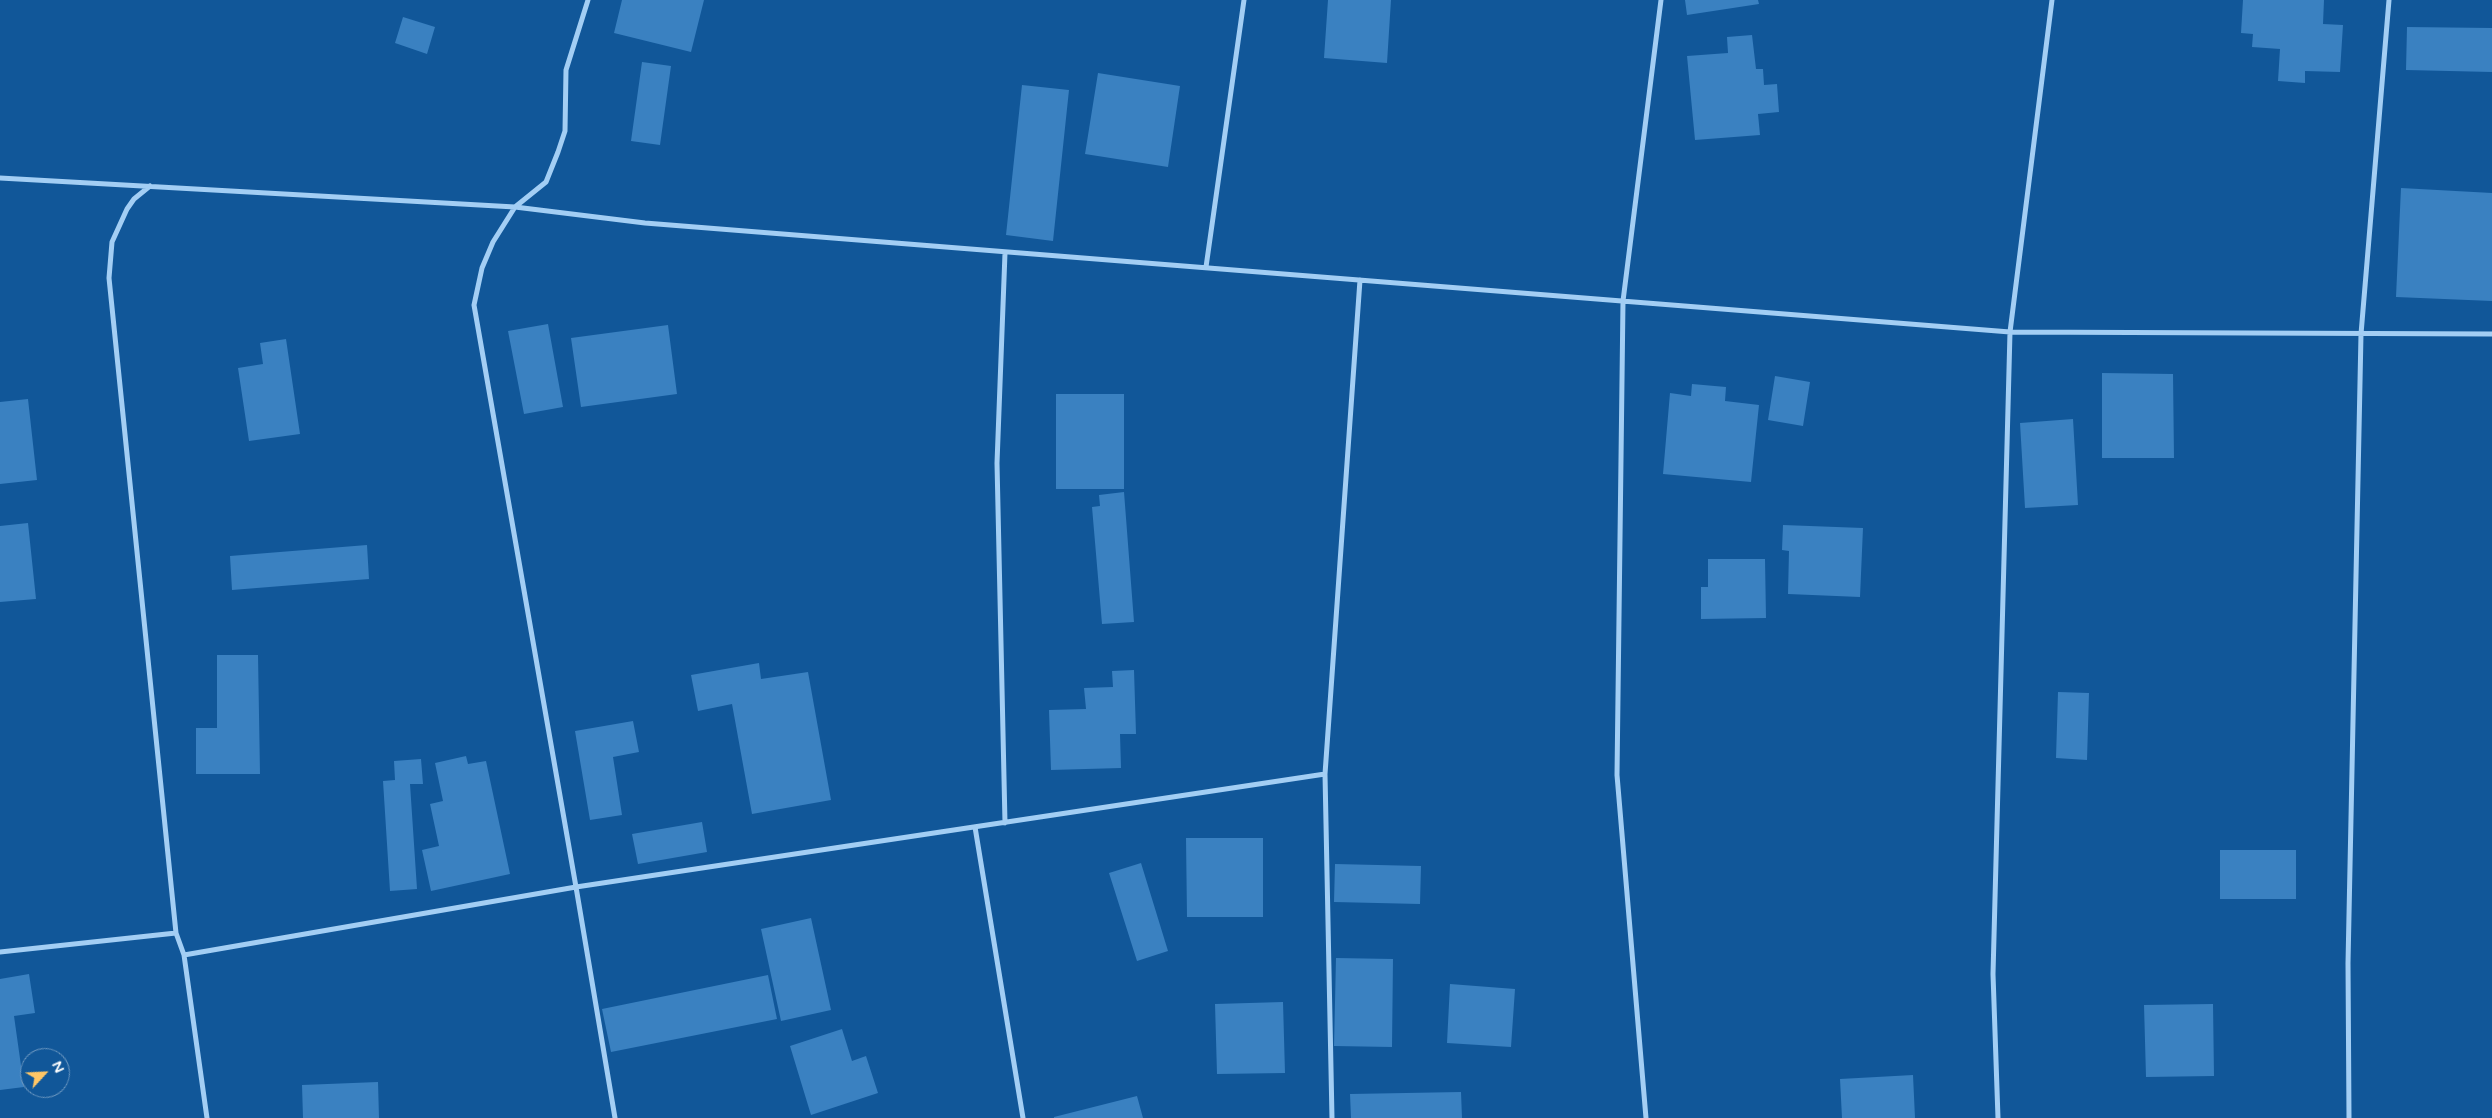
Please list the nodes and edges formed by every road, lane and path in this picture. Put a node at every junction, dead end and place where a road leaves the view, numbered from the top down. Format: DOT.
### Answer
graph roads {
  1 [pos="588,0"];
  2 [pos="1244,0"];
  3 [pos="1661,0"];
  4 [pos="2052,0"];
  5 [pos="2389,0"];
  6 [pos="0,178"];
  7 [pos="150,186"];
  8 [pos="515,207"];
  9 [pos="1005,253"];
  10 [pos="1206,267"];
  11 [pos="1360,280"];
  12 [pos="1624,301"];
  13 [pos="2010,332"];
  14 [pos="2361,334"];
  15 [pos="2492,334"];
  16 [pos="1325,774"];
  17 [pos="1005,823"];
  18 [pos="975,828"];
  19 [pos="576,887"];
  20 [pos="176,933"];
  21 [pos="0,952"];
  22 [pos="184,955"];
  23 [pos="206,1118"];
  24 [pos="615,1118"];
  25 [pos="1023,1118"];
  26 [pos="1332,1118"];
  27 [pos="1646,1118"];
  28 [pos="1998,1118"];
  29 [pos="2349,1118"];
  1 -- 8 [label="street"];
  2 -- 10 [label="street"];
  3 -- 12 [label="street"];
  4 -- 13 [label="street"];
  5 -- 14 [label="street"];
  6 -- 7 [label="street"];
  7 -- 8 [label="street"];
  7 -- 20 [label="street"];
  8 -- 9 [label="street"];
  8 -- 19 [label="street"];
  9 -- 10 [label="street"];
  9 -- 17 [label="street"];
  10 -- 11 [label="street"];
  11 -- 12 [label="street"];
  11 -- 16 [label="street"];
  12 -- 13 [label="street"];
  12 -- 27 [label="street"];
  13 -- 14 [label="street"];
  13 -- 28 [label="street"];
  14 -- 15 [label="street"];
  14 -- 29 [label="street"];
  16 -- 17 [label="street"];
  16 -- 26 [label="street"];
  17 -- 18 [label="street"];
  18 -- 19 [label="street"];
  18 -- 25 [label="street"];
  19 -- 22 [label="street"];
  19 -- 24 [label="street"];
  20 -- 21 [label="street"];
  20 -- 22 [label="street"];
  22 -- 23 [label="street"];
}
